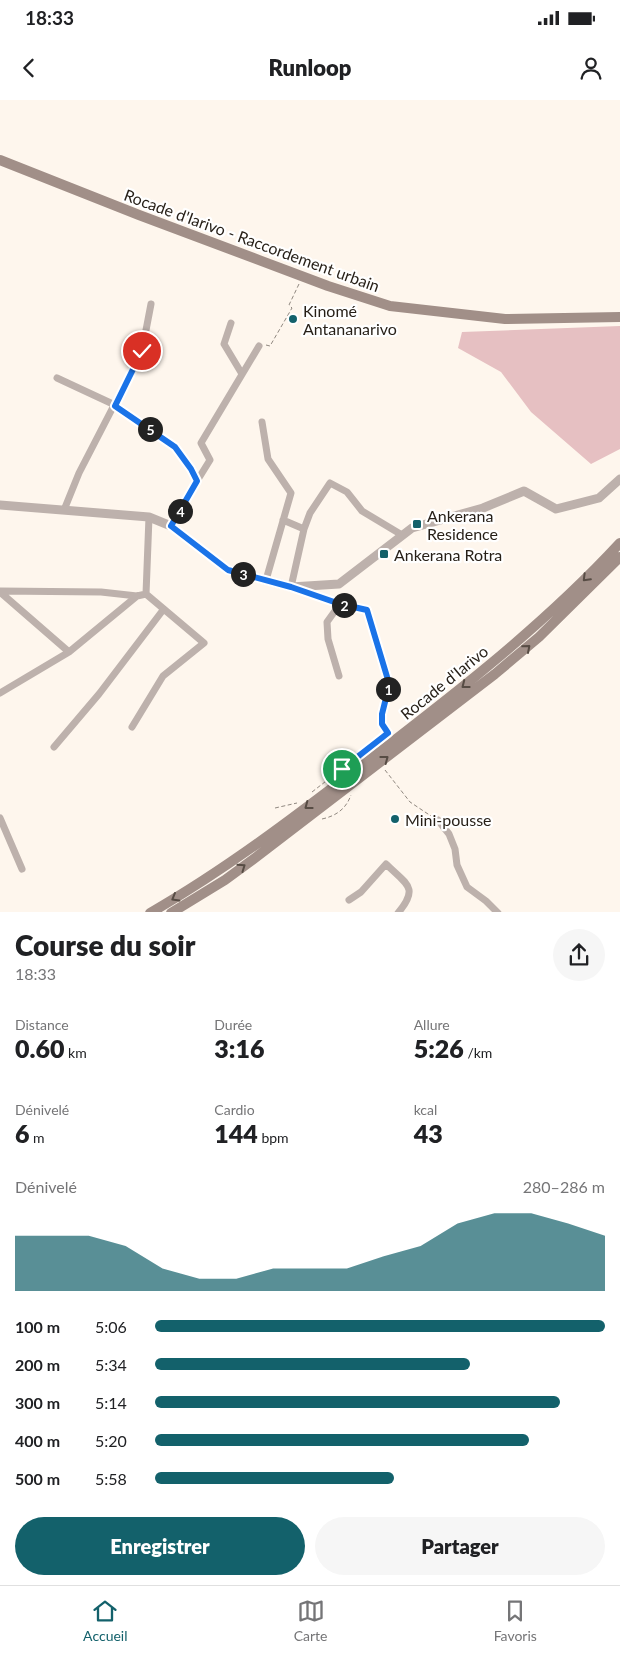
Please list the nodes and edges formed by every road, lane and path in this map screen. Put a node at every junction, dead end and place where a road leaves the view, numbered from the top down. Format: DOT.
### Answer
graph roads {
  1 [pos="0,160"];
  2 [pos="303,276"];
  3 [pos="151,304"];
  4 [pos="620,317"];
  5 [pos="231,323"];
  6 [pos="259,346"];
  7 [pos="242,374"];
  8 [pos="57,378"];
  9 [pos="115,406"];
  10 [pos="262,422"];
  11 [pos="620,479"];
  12 [pos="197,481"];
  13 [pos="0,505"];
  14 [pos="64,510"];
  15 [pos="149,517"];
  16 [pos="283,520"];
  17 [pos="171,526"];
  18 [pos="304,529"];
  19 [pos="402,535"];
  20 [pos="620,542"];
  21 [pos="620,558"];
  22 [pos="266,580"];
  23 [pos="291,587"];
  24 [pos="0,592"];
  25 [pos="146,594"];
  26 [pos="137,596"];
  27 [pos="340,604"];
  28 [pos="163,610"];
  29 [pos="69,652"];
  30 [pos="339,676"];
  31 [pos="388,680"];
  32 [pos="0,693"];
  33 [pos="132,727"];
  34 [pos="54,747"];
  35 [pos="379,770"];
  36 [pos="312,792"];
  37 [pos="352,792"];
  38 [pos="296,804"];
  39 [pos="275,808"];
  40 [pos="0,818"];
  41 [pos="318,820"];
  42 [pos="438,820"];
  43 [pos="22,869"];
  44 [pos="349,900"];
  45 [pos="150,912"];
  46 [pos="171,912"];
  47 [pos="398,912"];
  48 [pos="498,912"];
  1 -- 2 [label="main road, Rocade d'Iarivo - Raccordement urbain"];
  2 -- 4 [label="main road, Rocade d'Iarivo - Raccordement urbain"];
  2 -- 6 [label="path"];
  3 -- 9 [label="street"];
  5 -- 7 [label="street"];
  6 -- 7 [label="street"];
  7 -- 12 [label="street"];
  8 -- 9 [label="street"];
  9 -- 12 [label="street"];
  9 -- 14 [label="street"];
  10 -- 16 [label="street"];
  11 -- 19 [label="street"];
  12 -- 17 [label="street"];
  13 -- 14 [label="street"];
  14 -- 15 [label="street"];
  15 -- 17 [label="street"];
  15 -- 25 [label="street"];
  16 -- 18 [label="street"];
  16 -- 22 [label="street"];
  17 -- 22 [label="street"];
  18 -- 19 [label="street"];
  18 -- 23 [label="street"];
  19 -- 23 [label="street"];
  20 -- 45 [label="main road, Rocade d'Iarivo, one-way"];
  46 -- 21 [label="main road, Rocade d'Iarivo, one-way"];
  22 -- 23 [label="street"];
  23 -- 27 [label="street"];
  24 -- 26 [label="street"];
  24 -- 29 [label="street"];
  25 -- 26 [label="street"];
  25 -- 28 [label="street"];
  26 -- 29 [label="street"];
  27 -- 30 [label="street"];
  27 -- 31 [label="street"];
  28 -- 33 [label="street"];
  28 -- 34 [label="street"];
  29 -- 32 [label="street"];
  31 -- 36 [label="path"];
  35 -- 42 [label="path"];
  37 -- 41 [label="path"];
  38 -- 39 [label="path"];
  40 -- 43 [label="street"];
  42 -- 48 [label="street"];
  44 -- 47 [label="street"];
}
